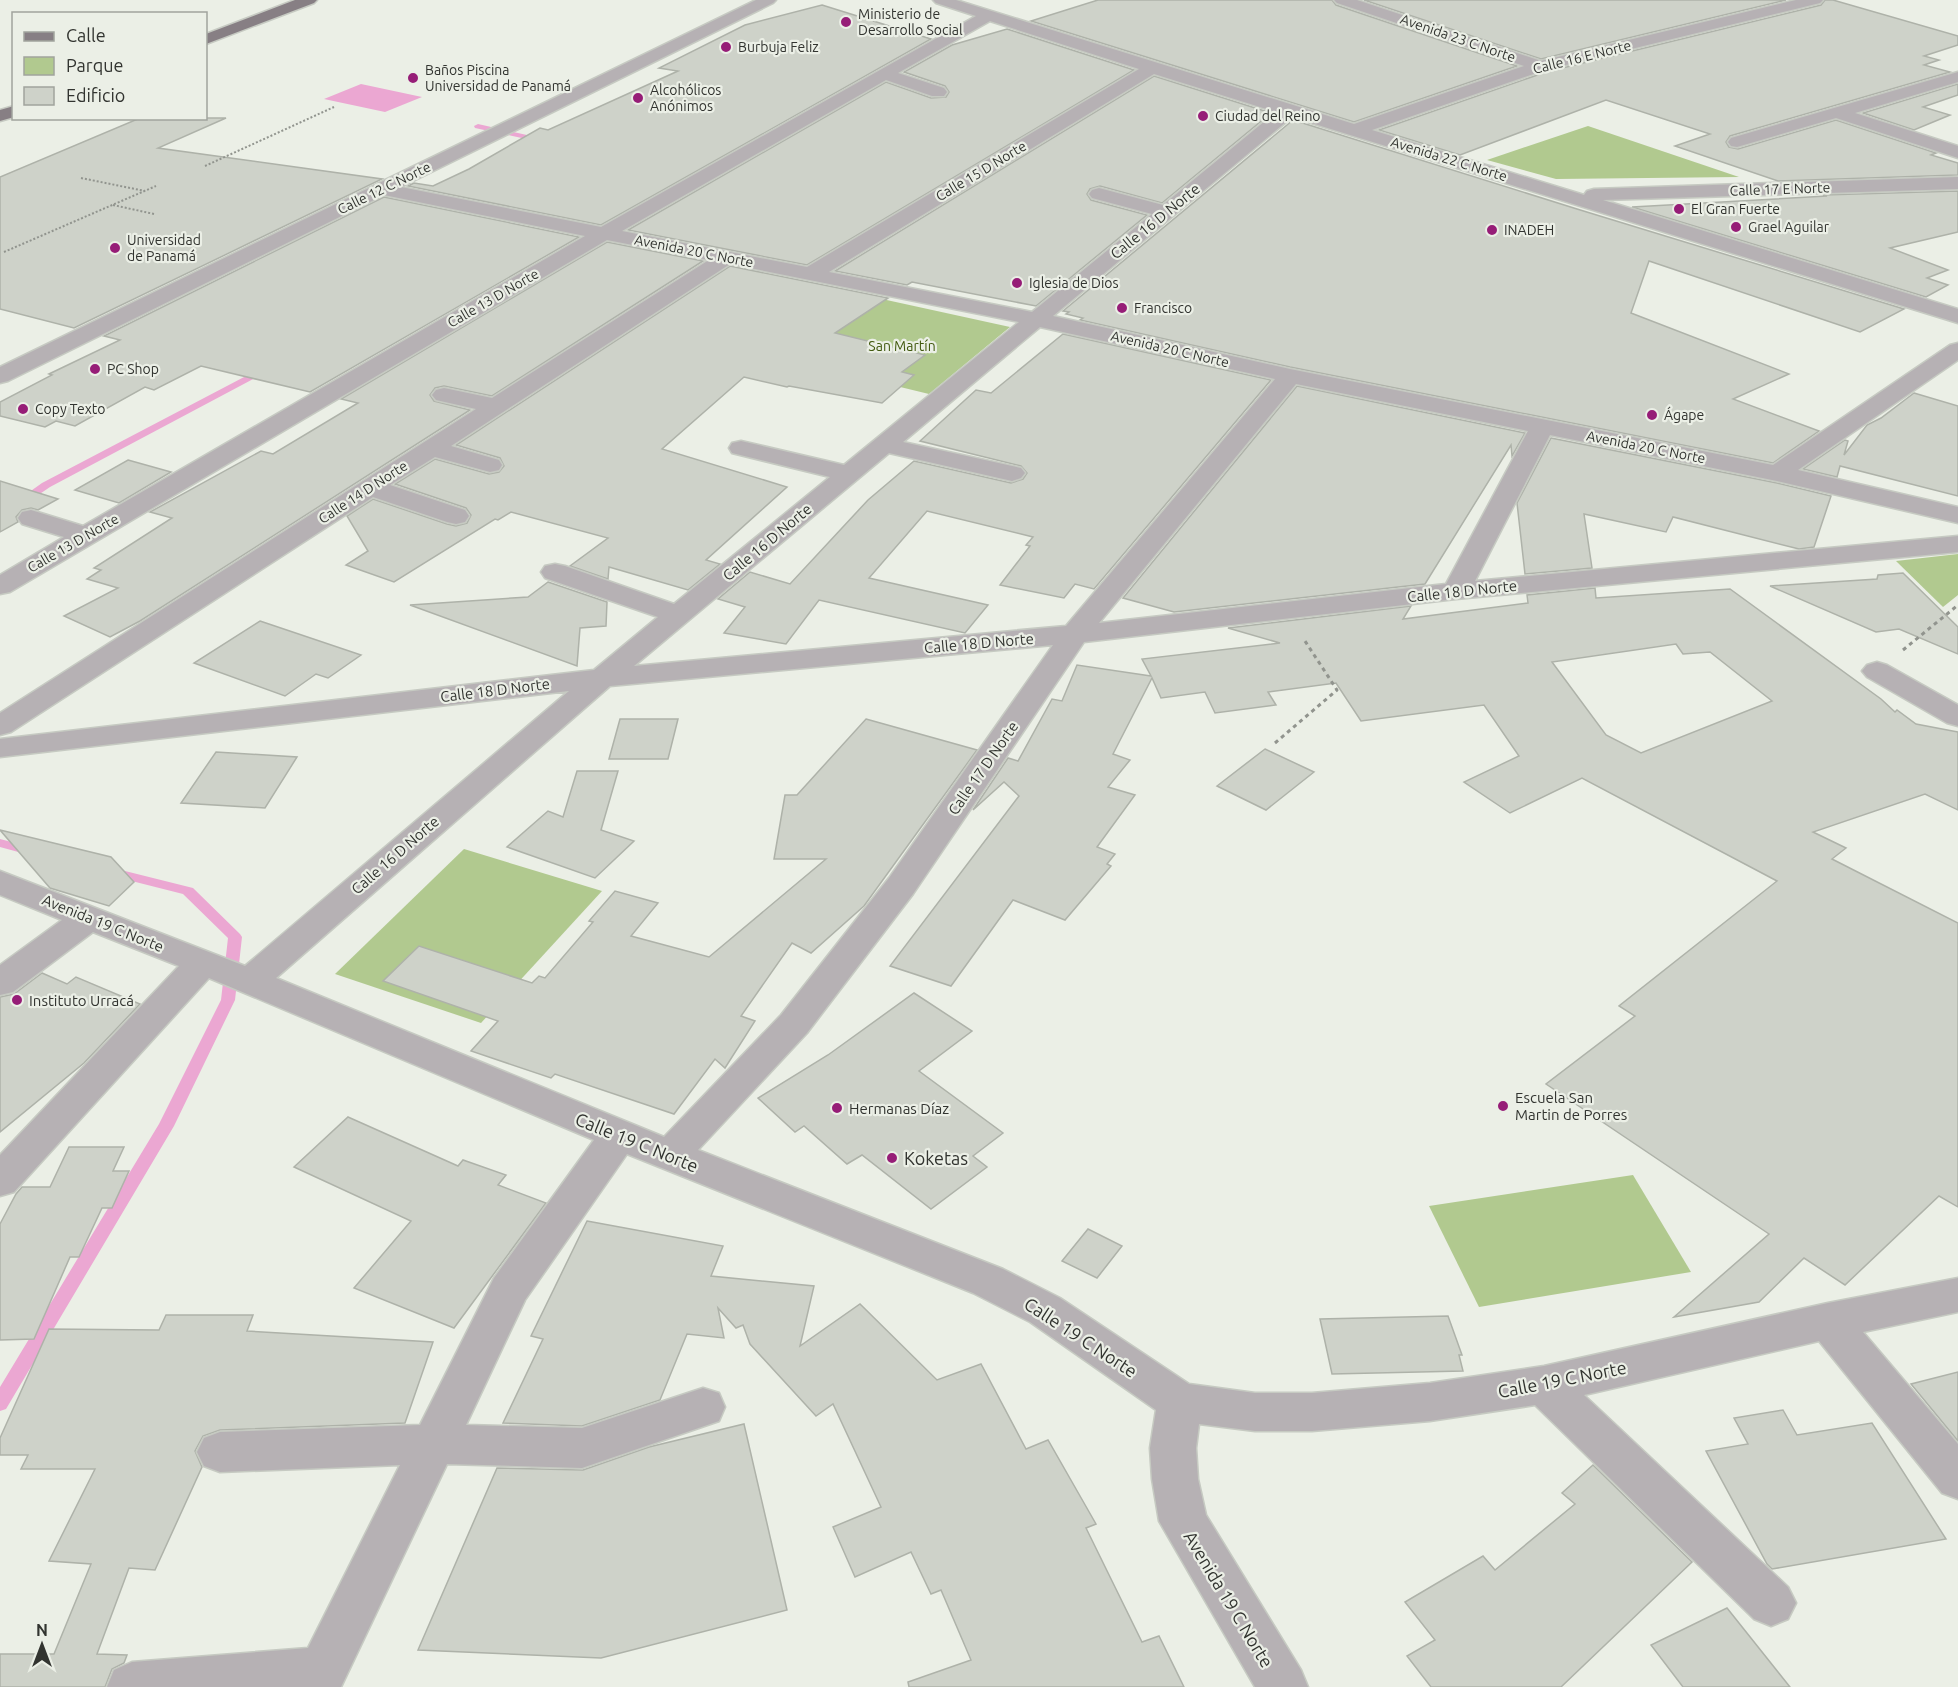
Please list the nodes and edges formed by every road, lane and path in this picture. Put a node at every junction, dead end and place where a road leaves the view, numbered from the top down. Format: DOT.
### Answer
graph roads {
  1 [pos="309,0"];
  2 [pos="768,0"];
  3 [pos="941,0"];
  4 [pos="1342,0"];
  5 [pos="1815,0"];
  6 [pos="1396,4"];
  7 [pos="1374,9"];
  8 [pos="989,15"];
  9 [pos="207,39"];
  10 [pos="1540,66"];
  11 [pos="1152,68"];
  12 [pos="884,74"];
  13 [pos="1958,77"];
  14 [pos="938,92"];
  15 [pos="334,107"];
  16 [pos="1289,110"];
  17 [pos="1834,112"];
  18 [pos="1355,130"];
  19 [pos="1737,142"];
  20 [pos="1958,152"];
  21 [pos="205,166"];
  22 [pos="81,178"];
  23 [pos="1958,183"];
  24 [pos="156,186"];
  25 [pos="381,189"];
  26 [pos="145,190"];
  27 [pos="1099,194"];
  28 [pos="1566,196"];
  29 [pos="112,205"];
  30 [pos="1165,212"];
  31 [pos="154,214"];
  32 [pos="604,233"];
  33 [pos="4,252"];
  34 [pos="726,258"];
  35 [pos="811,274"];
  36 [pos="1958,316"];
  37 [pos="1036,320"];
  38 [pos="1958,350"];
  39 [pos="0,376"];
  40 [pos="1290,376"];
  41 [pos="444,395"];
  42 [pos="495,406"];
  43 [pos="1542,426"];
  44 [pos="884,445"];
  45 [pos="431,448"];
  46 [pos="741,448"];
  47 [pos="490,465"];
  48 [pos="1011,473"];
  49 [pos="1777,473"];
  50 [pos="849,474"];
  51 [pos="370,487"];
  52 [pos="1958,515"];
  53 [pos="456,516"];
  54 [pos="31,518"];
  55 [pos="86,536"];
  56 [pos="1958,544"];
  57 [pos="555,572"];
  58 [pos="0,586"];
  59 [pos="1456,591"];
  60 [pos="1958,605"];
  61 [pos="1285,610"];
  62 [pos="678,615"];
  63 [pos="1075,634"];
  64 [pos="1877,671"];
  65 [pos="602,678"];
  66 [pos="1958,717"];
  67 [pos="0,726"];
  68 [pos="1275,743"];
  69 [pos="0,748"];
  70 [pos="0,882"];
  71 [pos="89,917"];
  72 [pos="205,963"];
  73 [pos="249,980"];
  74 [pos="0,983"];
  75 [pos="619,1135"];
  76 [pos="670,1155"];
  77 [pos="0,1181"];
  78 [pos="1958,1295"];
  79 [pos="1828,1321"];
  80 [pos="1544,1385"];
  81 [pos="1180,1402"];
  82 [pos="703,1407"];
  83 [pos="434,1444"];
  84 [pos="220,1452"];
  85 [pos="1958,1478"];
  86 [pos="1771,1603"];
  87 [pos="319,1679"];
  88 [pos="132,1687"];
  89 [pos="1283,1687"];
  1 -- 9 [label="main road"];
  2 -- 25 [label="street, Calle 12 C Norte"];
  3 -- 8 [label="street, Avenida 22 C Norte"];
  4 -- 7 [label="street, Avenida 23 C Norte"];
  5 -- 10 [label="street, Calle 16 E Norte"];
  6 -- 7 [label="street"];
  7 -- 10 [label="street, Avenida 23 C Norte"];
  8 -- 11 [label="street, Avenida 22 C Norte"];
  8 -- 12 [label="street, Calle 13 D Norte"];
  10 -- 18 [label="street, Calle 16 E Norte"];
  11 -- 16 [label="street, Avenida 22 C Norte"];
  11 -- 35 [label="street, Calle 15 D Norte"];
  12 -- 14 [label="street"];
  12 -- 32 [label="street, Calle 13 D Norte"];
  13 -- 17 [label="street"];
  15 -- 21 [label="path"];
  16 -- 18 [label="street, Avenida 22 C Norte"];
  16 -- 30 [label="street, Calle 16 D Norte"];
  17 -- 19 [label="street"];
  17 -- 20 [label="street"];
  18 -- 28 [label="street, Avenida 22 C Norte"];
  22 -- 26 [label="path"];
  23 -- 28 [label="street, Calle 17 E Norte"];
  24 -- 26 [label="path"];
  25 -- 32 [label="street, Avenida 20 C Norte"];
  25 -- 39 [label="street, Calle 12 C Norte"];
  26 -- 29 [label="path"];
  27 -- 30 [label="street"];
  28 -- 36 [label="street, Avenida 22 C Norte"];
  29 -- 31 [label="path"];
  29 -- 33 [label="path"];
  30 -- 37 [label="street, Calle 16 D Norte"];
  32 -- 34 [label="street, Avenida 20 C Norte"];
  32 -- 55 [label="street, Calle 13 D Norte"];
  34 -- 35 [label="street, Avenida 20 C Norte"];
  34 -- 42 [label="street, Calle 14 D Norte"];
  35 -- 37 [label="street, Avenida 20 C Norte"];
  37 -- 40 [label="street, Avenida 20 C Norte"];
  37 -- 44 [label="street, Calle 16 D Norte"];
  38 -- 49 [label="street"];
  40 -- 43 [label="street, Avenida 20 C Norte"];
  40 -- 63 [label="street, Calle 17 D Norte"];
  41 -- 42 [label="street"];
  42 -- 45 [label="street, Calle 14 D Norte"];
  43 -- 49 [label="street, Avenida 20 C Norte"];
  43 -- 59 [label="street"];
  44 -- 48 [label="street"];
  44 -- 50 [label="street, Calle 16 D Norte"];
  45 -- 47 [label="street"];
  45 -- 51 [label="street, Calle 14 D Norte"];
  46 -- 50 [label="street"];
  49 -- 52 [label="street, Avenida 20 C Norte"];
  50 -- 62 [label="street, Calle 16 D Norte"];
  51 -- 53 [label="street"];
  51 -- 67 [label="street, Calle 14 D Norte"];
  54 -- 55 [label="street"];
  55 -- 58 [label="street, Calle 13 D Norte"];
  56 -- 59 [label="street, Calle 18 D Norte"];
  57 -- 62 [label="street"];
  59 -- 61 [label="street, Calle 18 D Norte"];
  60 -- 64 [label="path"];
  61 -- 63 [label="street, Calle 18 D Norte"];
  61 -- 68 [label="path"];
  62 -- 65 [label="street, Calle 16 D Norte"];
  63 -- 65 [label="street, Calle 18 D Norte"];
  63 -- 76 [label="street, Calle 17 D Norte"];
  64 -- 66 [label="street"];
  65 -- 69 [label="street, Calle 18 D Norte"];
  65 -- 73 [label="street, Calle 16 D Norte"];
  70 -- 71 [label="street, Avenida 19 C Norte"];
  71 -- 72 [label="street, Avenida 19 C Norte"];
  71 -- 74 [label="street"];
  72 -- 73 [label="street, Avenida 19 C Norte"];
  72 -- 77 [label="street"];
  73 -- 75 [label="street, Calle 19 C Norte"];
  75 -- 76 [label="street, Calle 19 C Norte"];
  75 -- 83 [label="street"];
  76 -- 81 [label="street, Calle 19 C Norte"];
  78 -- 79 [label="street, Calle 19 C Norte"];
  79 -- 80 [label="street, Calle 19 C Norte"];
  79 -- 85 [label="street"];
  80 -- 81 [label="street, Calle 19 C Norte"];
  80 -- 86 [label="street"];
  81 -- 89 [label="street, Avenida 19 C Norte"];
  82 -- 83 [label="street"];
  83 -- 84 [label="street"];
  83 -- 87 [label="street"];
  87 -- 88 [label="street"];
}
